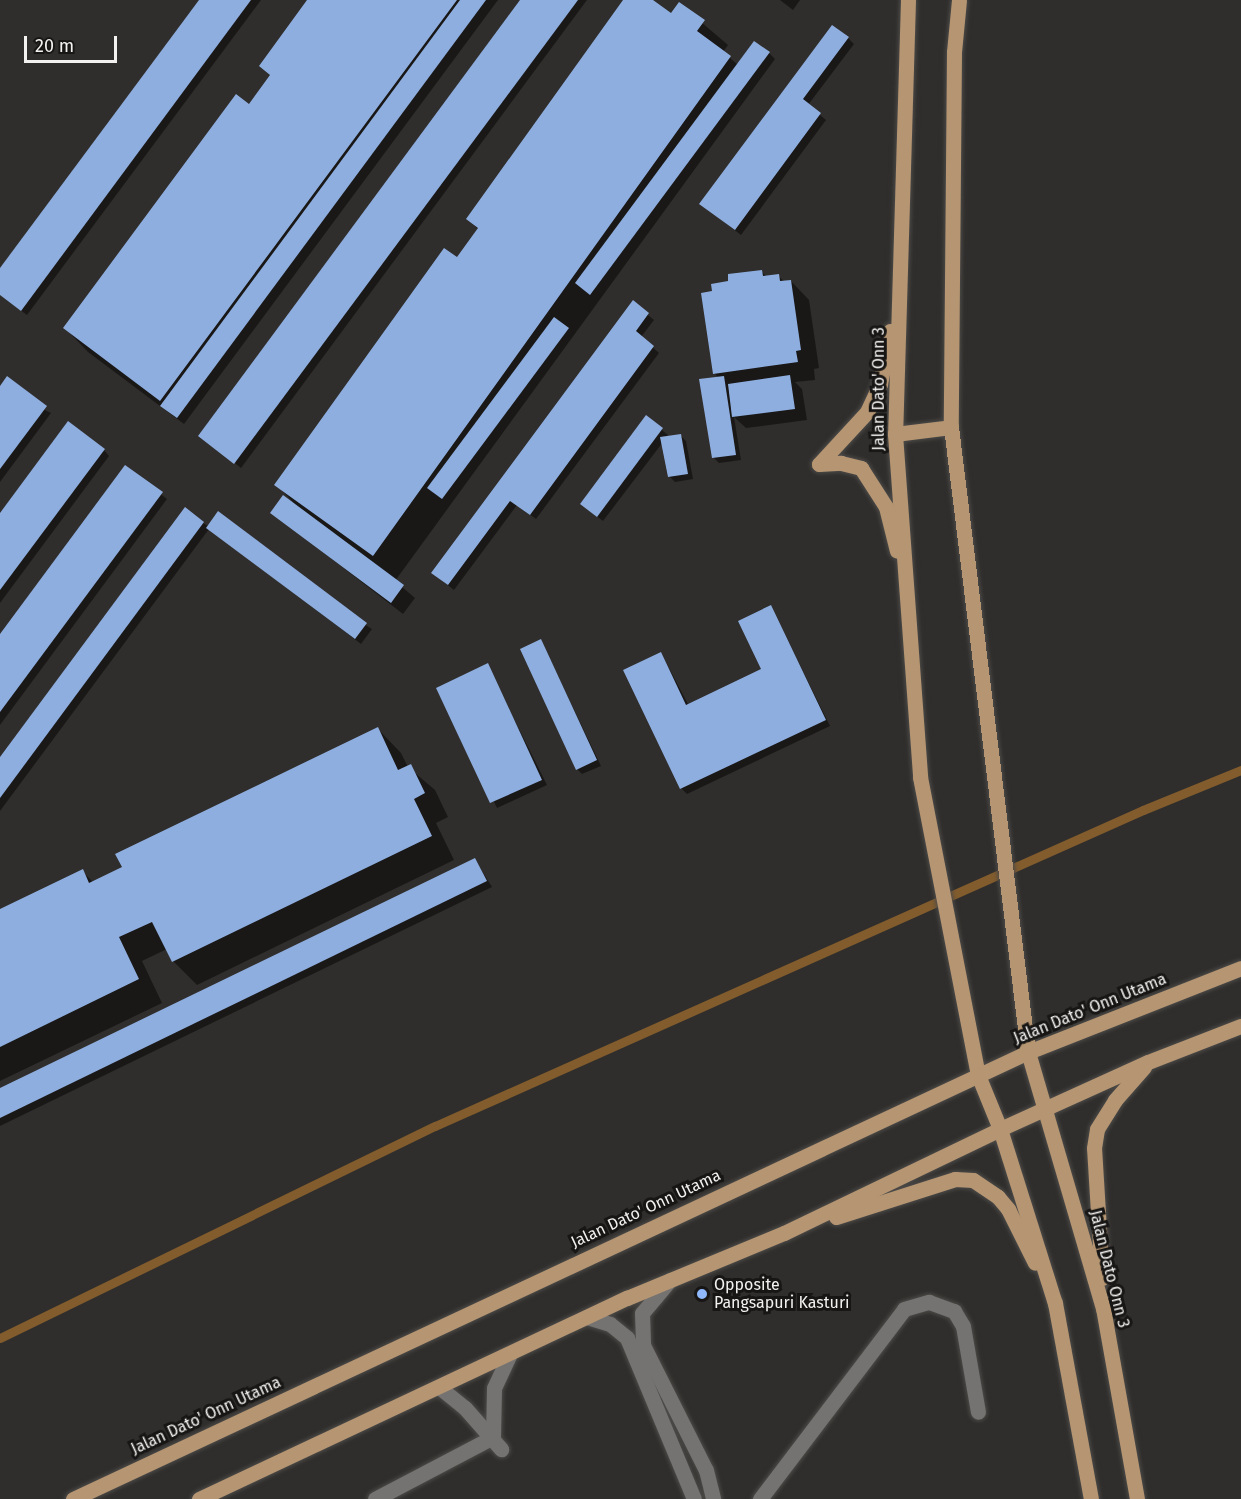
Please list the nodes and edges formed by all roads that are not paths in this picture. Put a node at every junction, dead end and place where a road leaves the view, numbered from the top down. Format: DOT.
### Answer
graph roads {
  1 [pos="908,0"];
  2 [pos="959,0"];
  3 [pos="899,290"];
  4 [pos="951,427"];
  5 [pos="895,434"];
  6 [pos="906,585"];
  7 [pos="1241,968"];
  8 [pos="1241,1026"];
  9 [pos="1028,1052"];
  10 [pos="1148,1062"];
  11 [pos="978,1075"];
  12 [pos="1047,1110"];
  13 [pos="1000,1129"];
  14 [pos="784,1233"];
  15 [pos="670,1280"];
  16 [pos="1055,1303"];
  17 [pos="1103,1308"];
  18 [pos="587,1317"];
  19 [pos="510,1353"];
  20 [pos="439,1387"];
  21 [pos="670,1395"];
  22 [pos="653,1405"];
  23 [pos="978,1413"];
  24 [pos="497,1443"];
  25 [pos="275,1465"];
  26 [pos="73,1499"];
  27 [pos="199,1499"];
  28 [pos="217,1499"];
  29 [pos="375,1499"];
  30 [pos="694,1499"];
  31 [pos="712,1499"];
  32 [pos="760,1499"];
  33 [pos="1091,1499"];
  34 [pos="1137,1499"];
  1 -- 3 [label="main road, Jalan Dato' Onn 3"];
  2 -- 4 [label="main road"];
  3 -- 5 [label="main road, Jalan Dato' Onn 3"];
  3 -- 6 [label="main road"];
  4 -- 5 [label="main road"];
  4 -- 9 [label="main road, Jalan Dato Onn 3"];
  5 -- 6 [label="main road, Jalan Dato' Onn 3"];
  6 -- 11 [label="main road, Jalan Dato' Onn 3"];
  7 -- 9 [label="main road, Jalan Dato' Onn Utama"];
  8 -- 10 [label="main road"];
  9 -- 11 [label="main road, Jalan Dato' Onn Utama"];
  9 -- 12 [label="main road, Jalan Dato Onn 3"];
  10 -- 12 [label="main road"];
  10 -- 17 [label="main road"];
  11 -- 13 [label="main road"];
  11 -- 26 [label="main road, Jalan Dato' Onn Utama"];
  12 -- 13 [label="main road"];
  12 -- 17 [label="main road, Jalan Dato Onn 3"];
  13 -- 14 [label="main road"];
  13 -- 16 [label="main road"];
  14 -- 15 [label="main road"];
  14 -- 16 [label="main road"];
  15 -- 18 [label="main road"];
  15 -- 21 [label="lane"];
  16 -- 33 [label="main road"];
  17 -- 34 [label="main road, Jalan Dato Onn 3"];
  18 -- 19 [label="main road"];
  18 -- 22 [label="lane"];
  19 -- 20 [label="main road"];
  19 -- 24 [label="lane"];
  20 -- 24 [label="lane"];
  20 -- 25 [label="main road"];
  21 -- 22 [label="lane"];
  21 -- 31 [label="lane"];
  22 -- 30 [label="lane"];
  23 -- 32 [label="lane"];
  24 -- 29 [label="lane"];
  25 -- 27 [label="main road"];
  25 -- 28 [label="main road"];
}
